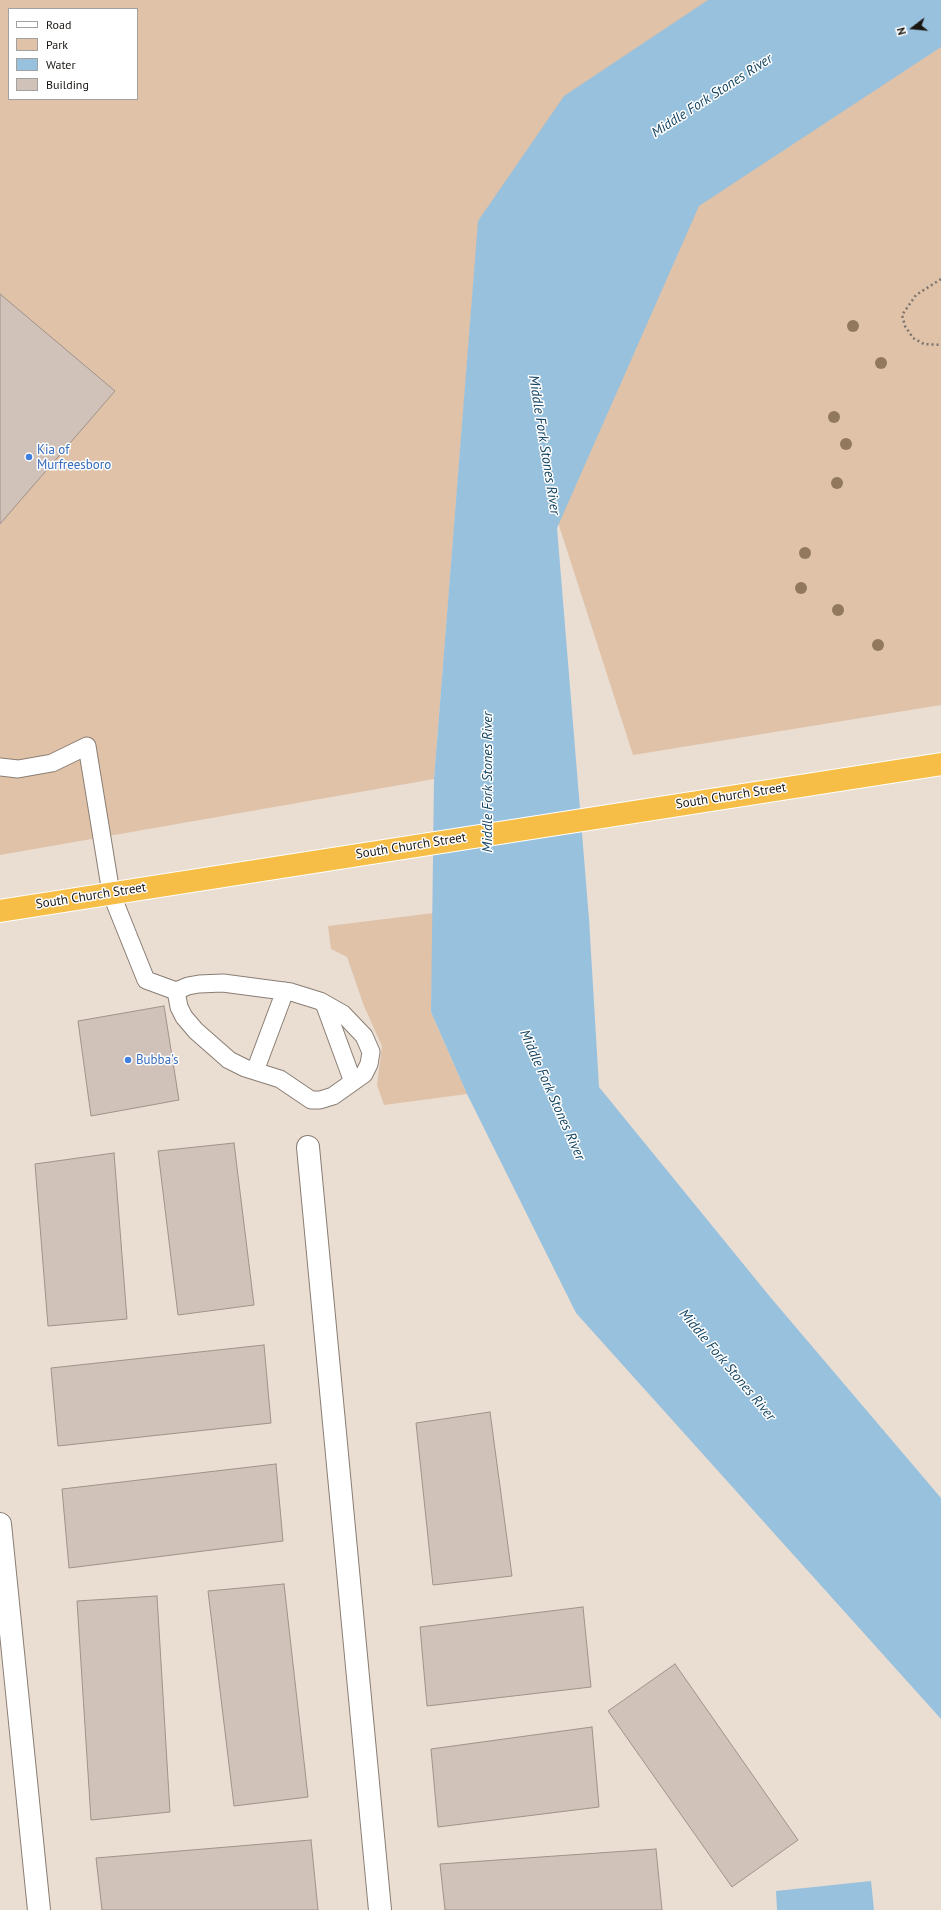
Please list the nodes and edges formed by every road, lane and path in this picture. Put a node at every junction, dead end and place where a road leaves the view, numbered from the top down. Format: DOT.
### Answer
graph roads {
  1 [pos="941,279"];
  2 [pos="941,345"];
  3 [pos="941,764"];
  4 [pos="0,767"];
  5 [pos="111,893"];
  6 [pos="0,911"];
  7 [pos="176,991"];
  8 [pos="285,991"];
  9 [pos="324,1003"];
  10 [pos="255,1071"];
  11 [pos="353,1082"];
  12 [pos="308,1147"];
  13 [pos="0,1524"];
  14 [pos="39,1910"];
  15 [pos="380,1910"];
  1 -- 2 [label="path"];
  3 -- 5 [label="highway, South Church Street"];
  4 -- 5 [label="lane"];
  5 -- 6 [label="highway, South Church Street"];
  5 -- 7 [label="lane"];
  7 -- 8 [label="lane"];
  7 -- 10 [label="lane"];
  8 -- 9 [label="lane"];
  8 -- 10 [label="lane"];
  9 -- 11 [label="lane"];
  9 -- 11 [label="lane"];
  10 -- 11 [label="lane"];
  12 -- 15 [label="street"];
  13 -- 14 [label="street"];
}
